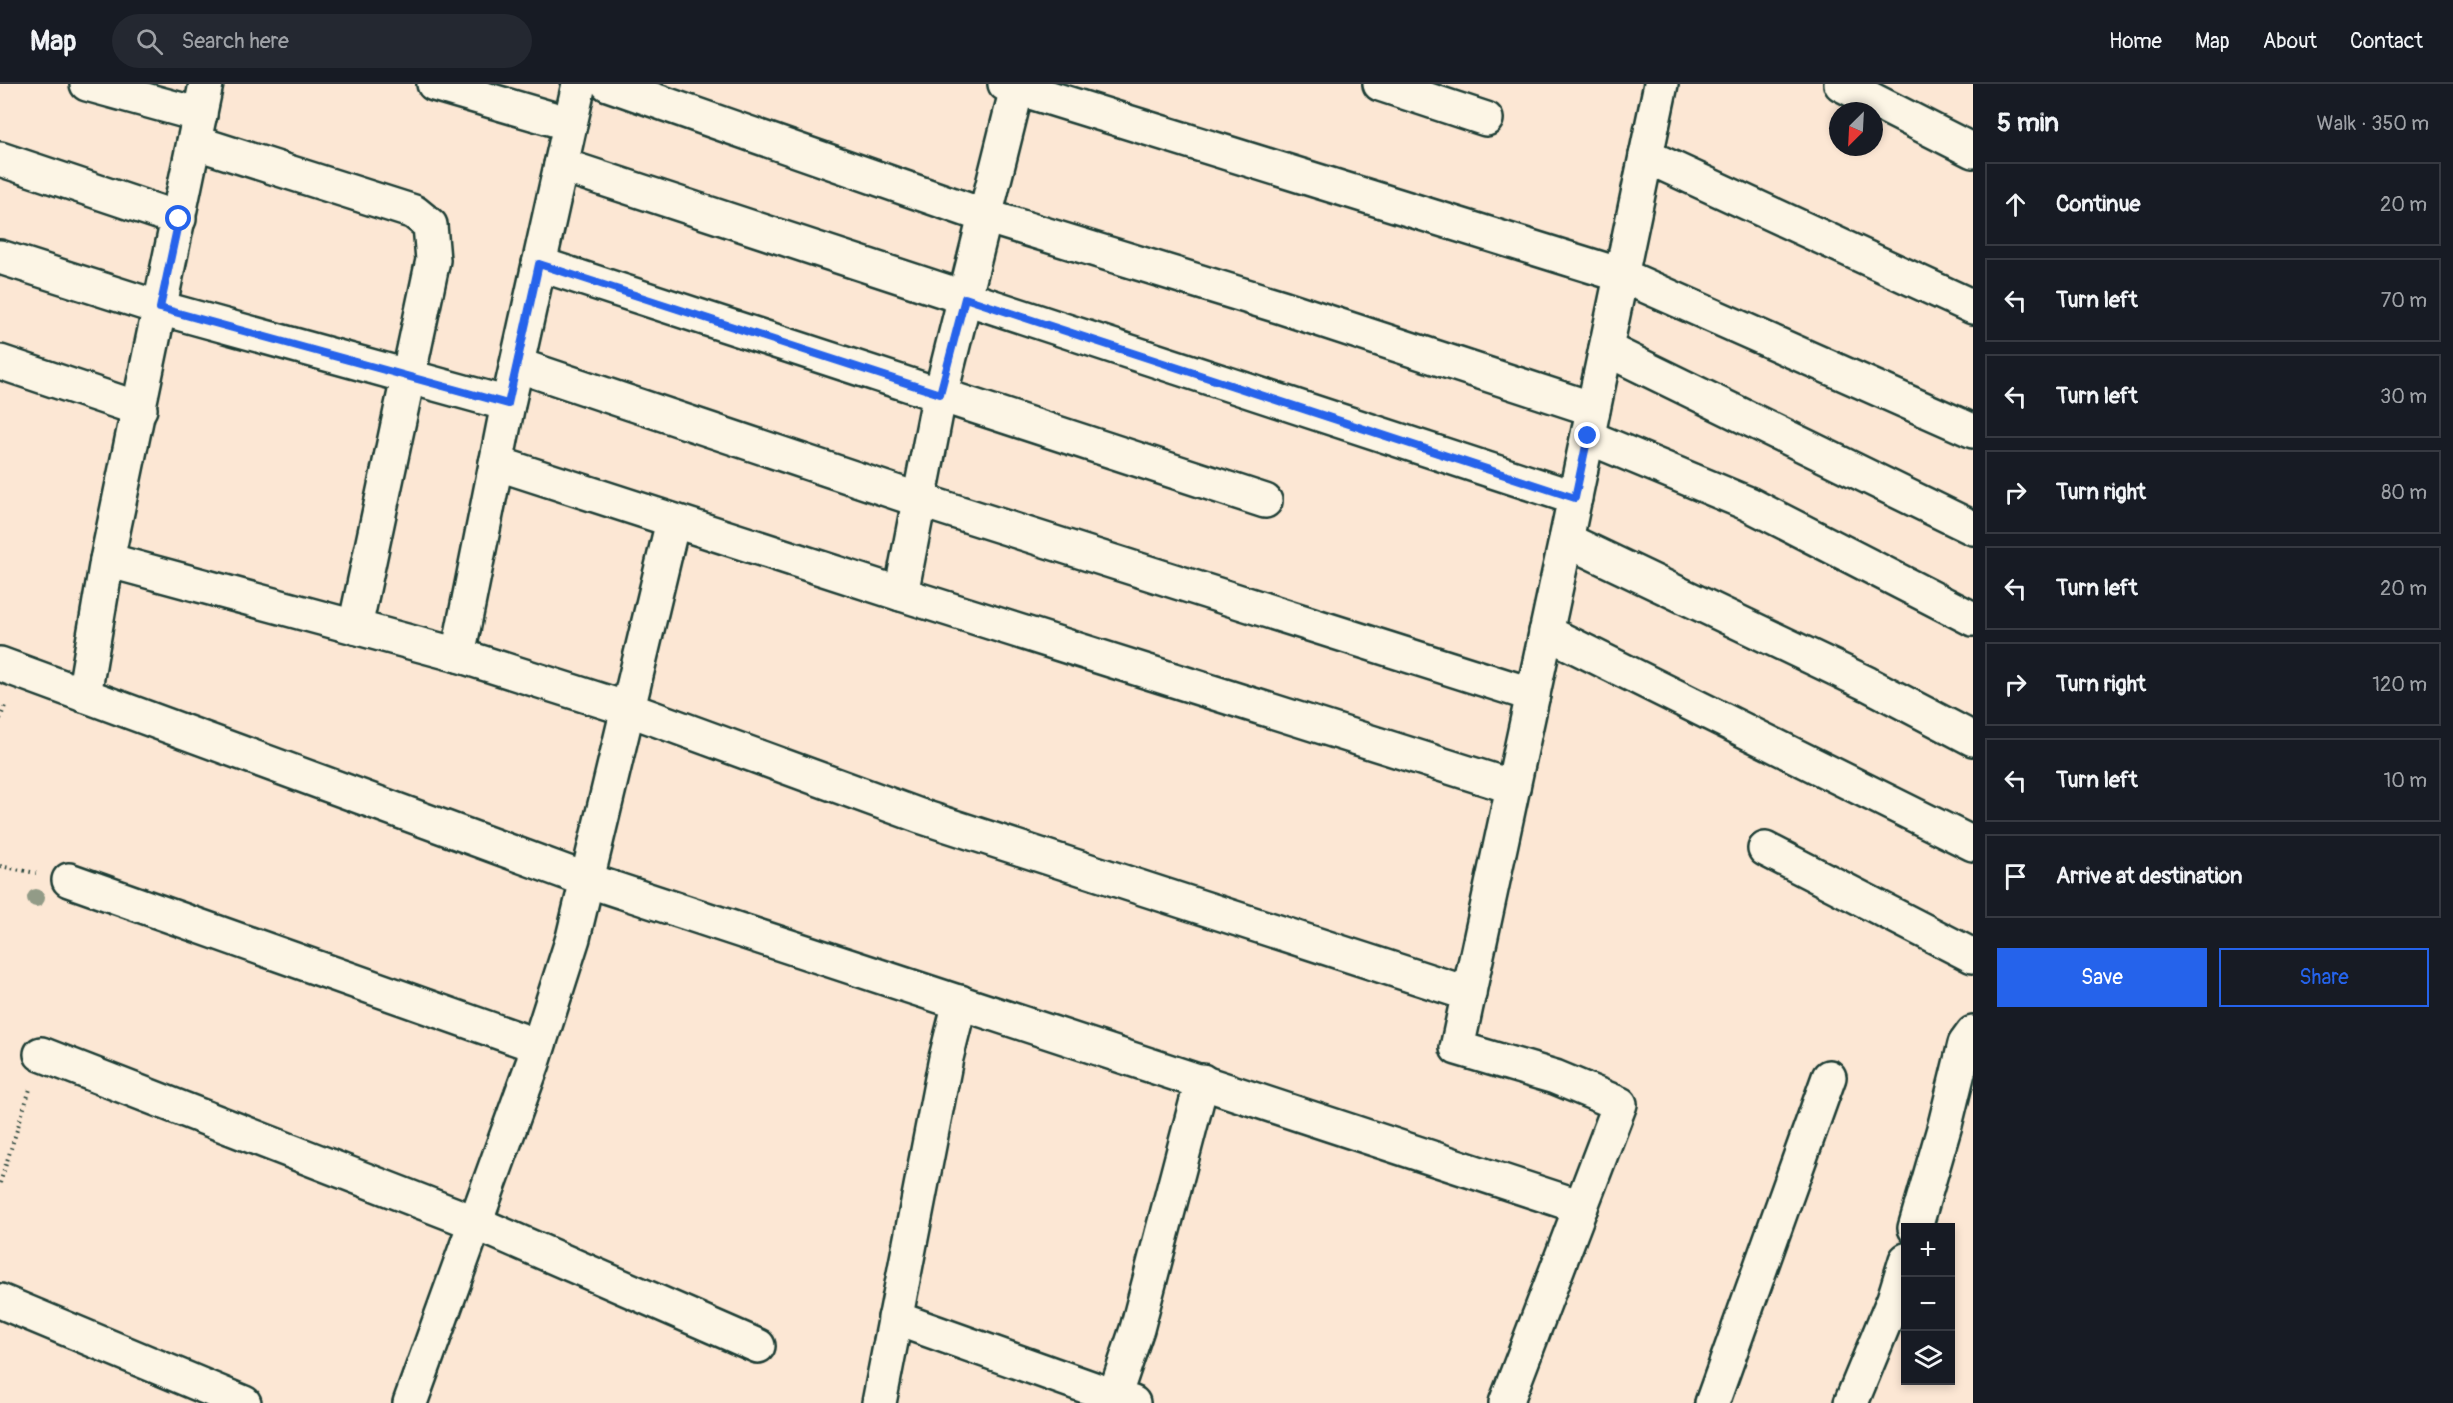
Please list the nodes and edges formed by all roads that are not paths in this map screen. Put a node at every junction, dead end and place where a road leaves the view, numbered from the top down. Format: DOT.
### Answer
graph roads {
  1 [pos="87,84"];
  2 [pos="434,84"];
  3 [pos="579,84"];
  4 [pos="608,84"];
  5 [pos="1380,84"];
  6 [pos="1661,84"];
  7 [pos="1841,84"];
  8 [pos="1013,85"];
  9 [pos="200,114"];
  10 [pos="1486,119"];
  11 [pos="570,124"];
  12 [pos="1973,152"];
  13 [pos="1646,156"];
  14 [pos="0,159"];
  15 [pos="561,165"];
  16 [pos="985,216"];
  17 [pos="179,219"];
  18 [pos="0,257"];
  19 [pos="539,264"];
  20 [pos="1621,275"];
  21 [pos="965,298"];
  22 [pos="160,308"];
  23 [pos="1973,308"];
  24 [pos="1606,349"];
  25 [pos="0,362"];
  26 [pos="517,364"];
  27 [pos="408,378"];
  28 [pos="940,394"];
  29 [pos="508,404"];
  30 [pos="140,409"];
  31 [pos="1591,423"];
  32 [pos="1973,431"];
  33 [pos="496,464"];
  34 [pos="1575,498"];
  35 [pos="919,500"];
  36 [pos="1265,501"];
  37 [pos="673,521"];
  38 [pos="1973,528"];
  39 [pos="1566,540"];
  40 [pos="107,560"];
  41 [pos="901,594"];
  42 [pos="1973,619"];
  43 [pos="355,627"];
  44 [pos="1546,632"];
  45 [pos="458,655"];
  46 [pos="0,664"];
  47 [pos="84,695"];
  48 [pos="1533,695"];
  49 [pos="628,709"];
  50 [pos="1973,739"];
  51 [pos="1513,787"];
  52 [pos="1973,844"];
  53 [pos="1765,849"];
  54 [pos="69,880"];
  55 [pos="587,880"];
  56 [pos="1973,957"];
  57 [pos="1469,994"];
  58 [pos="960,1002"];
  59 [pos="1973,1032"];
  60 [pos="538,1046"];
  61 [pos="41,1054"];
  62 [pos="1829,1077"];
  63 [pos="1202,1081"];
  64 [pos="1581,1207"];
  65 [pos="476,1223"];
  66 [pos="1916,1223"];
  67 [pos="1901,1274"];
  68 [pos="0,1301"];
  69 [pos="895,1318"];
  70 [pos="758,1346"];
  71 [pos="1120,1401"];
  72 [pos="244,1403"];
  73 [pos="410,1403"];
  74 [pos="879,1403"];
  75 [pos="1506,1403"];
  76 [pos="1712,1403"];
  77 [pos="1851,1403"];
  1 -- 9 [label="street"];
  2 -- 11 [label="street"];
  3 -- 11 [label="street"];
  4 -- 16 [label="street"];
  5 -- 10 [label="street"];
  6 -- 13 [label="street"];
  7 -- 12 [label="street"];
  8 -- 16 [label="street"];
  8 -- 20 [label="street"];
  9 -- 17 [label="street"];
  9 -- 27 [label="street"];
  11 -- 15 [label="street"];
  13 -- 20 [label="street"];
  13 -- 23 [label="street"];
  14 -- 17 [label="street"];
  15 -- 19 [label="street"];
  15 -- 21 [label="street"];
  16 -- 21 [label="street"];
  16 -- 31 [label="street"];
  17 -- 22 [label="street"];
  18 -- 22 [label="street"];
  19 -- 26 [label="street"];
  19 -- 28 [label="street"];
  20 -- 24 [label="street"];
  20 -- 32 [label="street"];
  21 -- 28 [label="street"];
  21 -- 34 [label="street"];
  22 -- 27 [label="street"];
  22 -- 30 [label="street"];
  24 -- 31 [label="street"];
  24 -- 38 [label="street"];
  25 -- 30 [label="street"];
  26 -- 29 [label="street"];
  26 -- 35 [label="street"];
  27 -- 29 [label="street"];
  27 -- 43 [label="street"];
  28 -- 35 [label="street"];
  28 -- 36 [label="street"];
  29 -- 33 [label="street"];
  30 -- 40 [label="street"];
  31 -- 34 [label="street"];
  31 -- 42 [label="street"];
  33 -- 37 [label="street"];
  33 -- 45 [label="street"];
  34 -- 39 [label="street"];
  35 -- 41 [label="street"];
  35 -- 48 [label="street"];
  37 -- 41 [label="street"];
  37 -- 49 [label="street"];
  39 -- 44 [label="street"];
  39 -- 50 [label="street"];
  40 -- 43 [label="street"];
  40 -- 47 [label="street"];
  41 -- 51 [label="street"];
  43 -- 45 [label="street"];
  44 -- 48 [label="street"];
  44 -- 52 [label="street"];
  45 -- 49 [label="street"];
  46 -- 47 [label="street"];
  47 -- 55 [label="street"];
  48 -- 51 [label="street"];
  49 -- 55 [label="street"];
  49 -- 57 [label="street"];
  51 -- 57 [label="street"];
  53 -- 56 [label="street"];
  54 -- 60 [label="street"];
  55 -- 58 [label="street"];
  55 -- 60 [label="street"];
  57 -- 64 [label="street"];
  58 -- 63 [label="street"];
  58 -- 69 [label="street"];
  59 -- 66 [label="street"];
  60 -- 65 [label="street"];
  61 -- 65 [label="street"];
  62 -- 76 [label="street"];
  63 -- 64 [label="street"];
  63 -- 71 [label="street"];
  64 -- 75 [label="street"];
  65 -- 70 [label="street"];
  65 -- 73 [label="street"];
  67 -- 77 [label="street"];
  68 -- 72 [label="street"];
  69 -- 71 [label="street"];
  69 -- 74 [label="street"];
}
